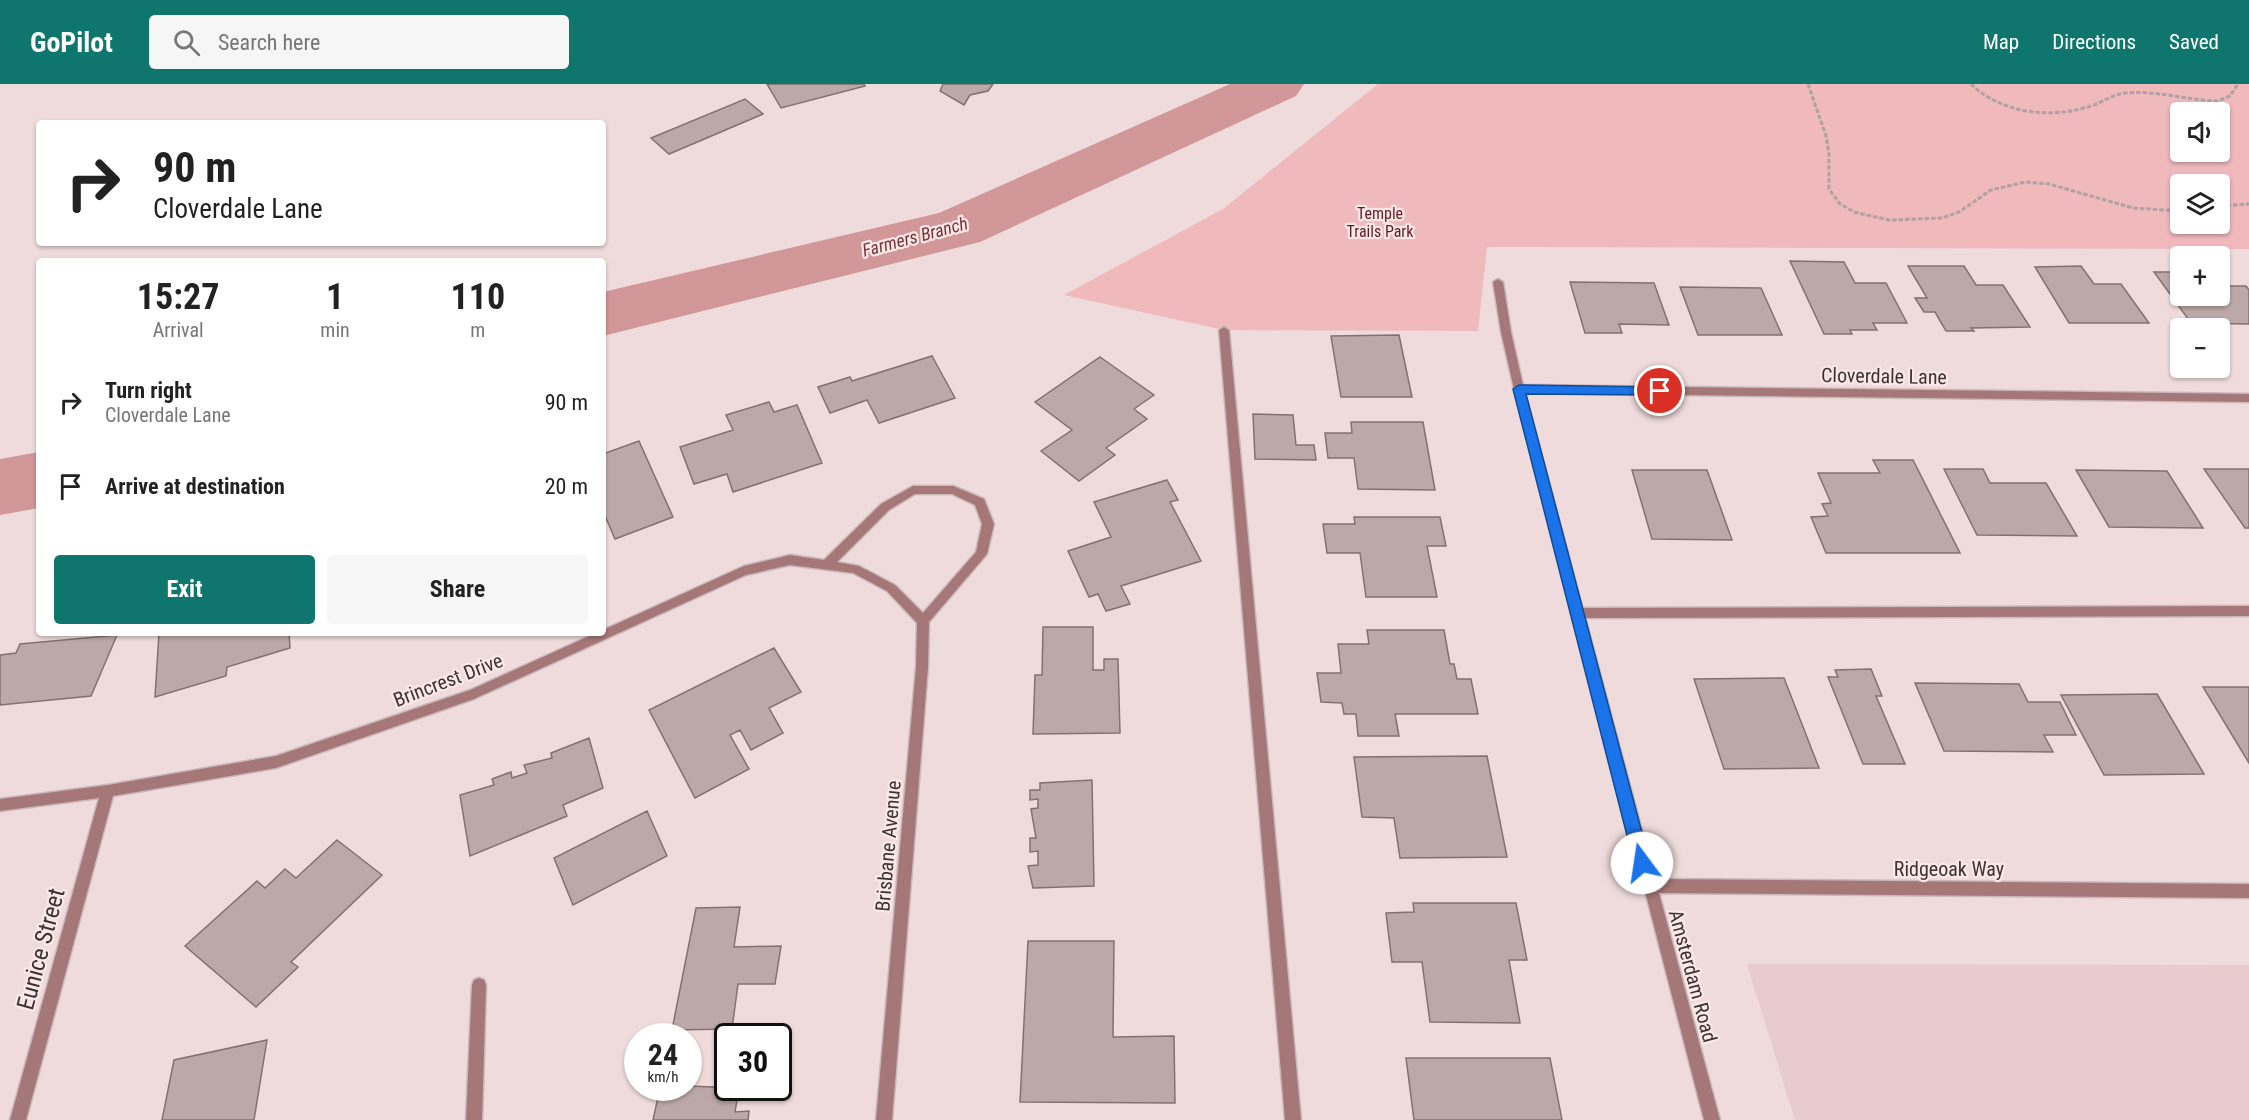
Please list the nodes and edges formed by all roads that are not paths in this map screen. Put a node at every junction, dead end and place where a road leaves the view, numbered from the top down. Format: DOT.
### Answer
graph roads {
  1 [pos="1498,282"];
  2 [pos="1224,330"];
  3 [pos="1519,389"];
  4 [pos="2249,398"];
  5 [pos="826,565"];
  6 [pos="2249,611"];
  7 [pos="1577,613"];
  8 [pos="923,621"];
  9 [pos="606,634"];
  10 [pos="601,636"];
  11 [pos="108,791"];
  12 [pos="0,805"];
  13 [pos="1648,886"];
  14 [pos="2249,891"];
  15 [pos="479,985"];
  16 [pos="18,1120"];
  17 [pos="474,1120"];
  18 [pos="884,1120"];
  19 [pos="1293,1120"];
  20 [pos="1712,1120"];
  1 -- 3 [label="street, Amsterdam Road"];
  2 -- 19 [label="street"];
  3 -- 4 [label="street, Cloverdale Lane"];
  3 -- 7 [label="street, Amsterdam Road"];
  5 -- 8 [label="street, Brincrest Drive"];
  5 -- 8 [label="street"];
  5 -- 9 [label="street, Brincrest Drive"];
  6 -- 7 [label="street"];
  7 -- 13 [label="street, Amsterdam Road"];
  8 -- 18 [label="street, Brisbane Avenue"];
  10 -- 11 [label="street, Brincrest Drive"];
  11 -- 12 [label="street, Brincrest Drive"];
  11 -- 16 [label="street, Eunice Street"];
  13 -- 14 [label="street, Ridgeoak Way"];
  13 -- 20 [label="street, Amsterdam Road"];
  15 -- 17 [label="street"];
}
